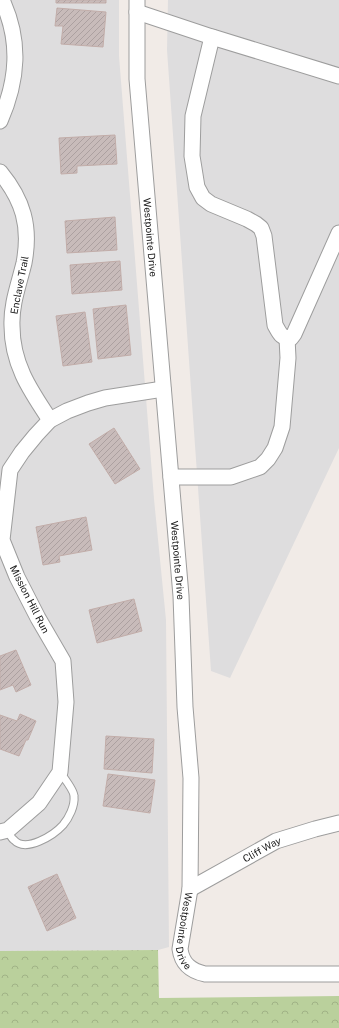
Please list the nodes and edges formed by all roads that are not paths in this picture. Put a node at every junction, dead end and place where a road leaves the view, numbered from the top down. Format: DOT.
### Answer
graph roads {
  1 [pos="2,0"];
  2 [pos="137,6"];
  3 [pos="212,37"];
  4 [pos="339,76"];
  5 [pos="0,121"];
  6 [pos="0,172"];
  7 [pos="339,233"];
  8 [pos="287,338"];
  9 [pos="163,388"];
  10 [pos="50,420"];
  11 [pos="171,477"];
  12 [pos="60,772"];
  13 [pos="339,824"];
  14 [pos="4,831"];
  15 [pos="190,888"];
  16 [pos="339,974"];
  1 -- 5 [label="street"];
  2 -- 3 [label="street"];
  2 -- 9 [label="street, Westpointe Drive"];
  3 -- 4 [label="street"];
  3 -- 8 [label="street"];
  6 -- 10 [label="street, Enclave Trail"];
  7 -- 8 [label="street"];
  8 -- 11 [label="street"];
  9 -- 10 [label="street, Mission Hill Run"];
  9 -- 11 [label="street, Westpointe Drive"];
  10 -- 12 [label="street, Mission Hill Run"];
  11 -- 15 [label="street, Westpointe Drive"];
  12 -- 14 [label="street, Mission Hill Run"];
  12 -- 14 [label="lane"];
  13 -- 15 [label="street, Cliff Way"];
  15 -- 16 [label="street, Westpointe Drive"];
}
